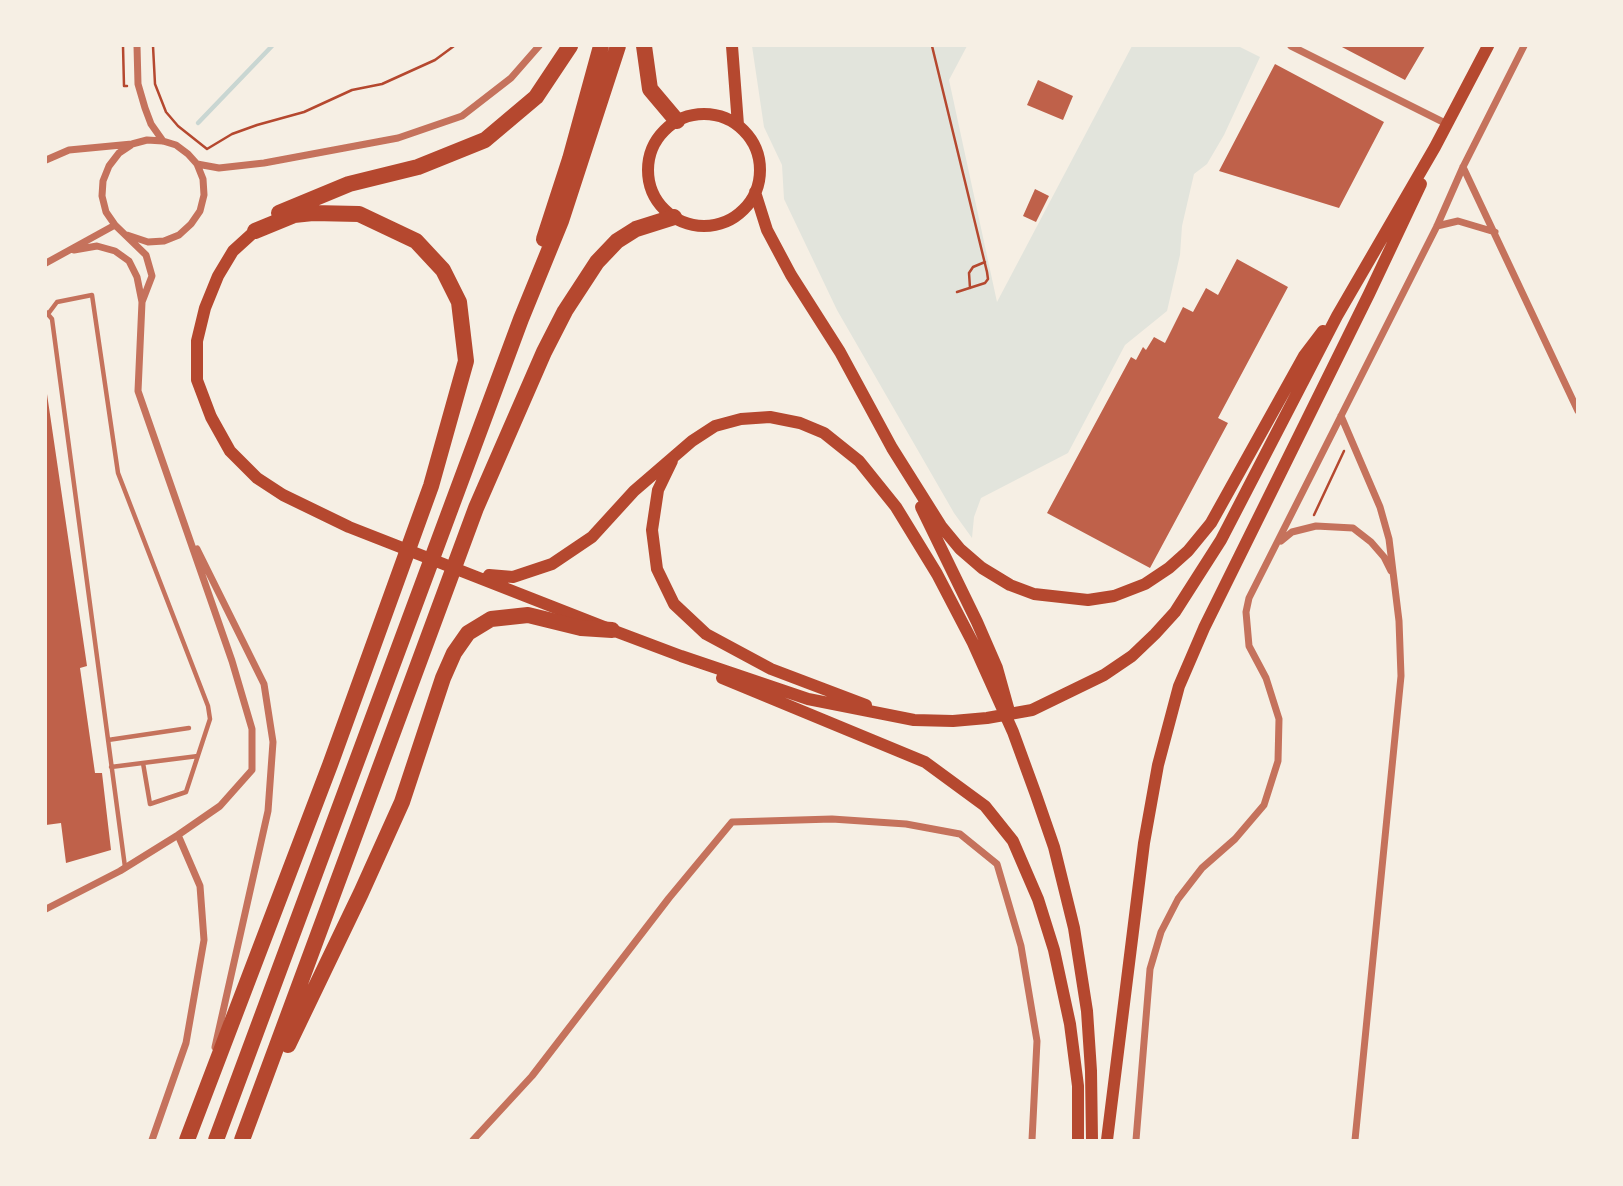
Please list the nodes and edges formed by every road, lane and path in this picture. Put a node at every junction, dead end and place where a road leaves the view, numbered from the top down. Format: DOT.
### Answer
graph roads {
  1 [pos="123,46"];
  2 [pos="137,46"];
  3 [pos="153,46"];
  4 [pos="454,46"];
  5 [pos="539,46"];
  6 [pos="569,46"];
  7 [pos="601,46"];
  8 [pos="618,46"];
  9 [pos="644,46"];
  10 [pos="732,46"];
  11 [pos="932,46"];
  12 [pos="1292,46"];
  13 [pos="1488,46"];
  14 [pos="1524,46"];
  15 [pos="124,86"];
  16 [pos="677,121"];
  17 [pos="1447,124"];
  18 [pos="738,125"];
  19 [pos="163,141"];
  20 [pos="132,144"];
  21 [pos="1435,147"];
  22 [pos="46,160"];
  23 [pos="197,164"];
  24 [pos="1463,167"];
  25 [pos="755,192"];
  26 [pos="674,217"];
  27 [pos="115,225"];
  28 [pos="1437,226"];
  29 [pos="255,231"];
  30 [pos="1495,232"];
  31 [pos="127,235"];
  32 [pos="74,250"];
  33 [pos="985,262"];
  34 [pos="46,263"];
  35 [pos="970,288"];
  36 [pos="957,292"];
  37 [pos="142,302"];
  38 [pos="47,313"];
  39 [pos="1337,316"];
  40 [pos="521,319"];
  41 [pos="1577,411"];
  42 [pos="1341,416"];
  43 [pos="1351,438"];
  44 [pos="892,448"];
  45 [pos="674,456"];
  46 [pos="183,520"];
  47 [pos="1307,528"];
  48 [pos="1276,545"];
  49 [pos="474,574"];
  50 [pos="1394,578"];
  51 [pos="612,629"];
  52 [pos="681,656"];
  53 [pos="885,715"];
  54 [pos="189,728"];
  55 [pos="1013,732"];
  56 [pos="108,740"];
  57 [pos="198,756"];
  58 [pos="144,763"];
  59 [pos="111,766"];
  60 [pos="178,835"];
  61 [pos="125,868"];
  62 [pos="46,909"];
  63 [pos="206,1089"];
  64 [pos="245,1133"];
  65 [pos="152,1140"];
  66 [pos="187,1140"];
  67 [pos="216,1140"];
  68 [pos="473,1140"];
  69 [pos="1032,1140"];
  70 [pos="1079,1140"];
  71 [pos="1092,1140"];
  72 [pos="1107,1140"];
  73 [pos="1136,1140"];
  74 [pos="1355,1140"];
  1 -- 15 [label="path"];
  2 -- 19 [label="street"];
  3 -- 4 [label="path"];
  5 -- 23 [label="street"];
  6 -- 29 [label="highway"];
  7 -- 40 [label="highway"];
  8 -- 40 [label="highway"];
  9 -- 16 [label="highway"];
  10 -- 18 [label="main road"];
  11 -- 33 [label="path"];
  12 -- 17 [label="street"];
  13 -- 17 [label="main road"];
  14 -- 24 [label="street"];
  16 -- 18 [label="main road"];
  16 -- 26 [label="main road"];
  17 -- 21 [label="main road"];
  18 -- 25 [label="main road"];
  19 -- 20 [label="street"];
  19 -- 23 [label="street"];
  20 -- 22 [label="street"];
  20 -- 27 [label="street"];
  21 -- 39 [label="main road"];
  21 -- 72 [label="main road"];
  23 -- 31 [label="street"];
  24 -- 28 [label="street"];
  24 -- 30 [label="street"];
  25 -- 26 [label="main road"];
  25 -- 44 [label="main road"];
  26 -- 64 [label="highway"];
  27 -- 31 [label="street"];
  27 -- 32 [label="street"];
  28 -- 30 [label="street"];
  28 -- 42 [label="street"];
  29 -- 49 [label="main road"];
  29 -- 63 [label="highway"];
  30 -- 41 [label="street"];
  31 -- 37 [label="street"];
  32 -- 34 [label="street"];
  32 -- 37 [label="street"];
  33 -- 35 [label="path"];
  33 -- 35 [label="path"];
  35 -- 36 [label="path"];
  37 -- 46 [label="street"];
  38 -- 56 [label="lane"];
  38 -- 57 [label="lane"];
  39 -- 44 [label="main road"];
  39 -- 53 [label="main road"];
  40 -- 67 [label="highway"];
  42 -- 43 [label="street"];
  42 -- 48 [label="street"];
  43 -- 47 [label="path"];
  43 -- 50 [label="street"];
  44 -- 55 [label="main road"];
  45 -- 49 [label="main road"];
  45 -- 53 [label="main road"];
  45 -- 55 [label="main road"];
  46 -- 60 [label="street"];
  46 -- 63 [label="street"];
  47 -- 48 [label="street"];
  47 -- 50 [label="street"];
  48 -- 73 [label="street"];
  49 -- 51 [label="main road"];
  50 -- 74 [label="street"];
  51 -- 52 [label="main road"];
  51 -- 64 [label="highway"];
  52 -- 53 [label="main road"];
  52 -- 70 [label="main road"];
  54 -- 56 [label="lane"];
  55 -- 71 [label="main road"];
  56 -- 59 [label="lane"];
  57 -- 58 [label="lane"];
  57 -- 58 [label="lane"];
  58 -- 59 [label="lane"];
  59 -- 61 [label="lane"];
  60 -- 61 [label="street"];
  60 -- 65 [label="street"];
  61 -- 62 [label="street"];
  63 -- 66 [label="highway"];
  68 -- 69 [label="street"];
}
